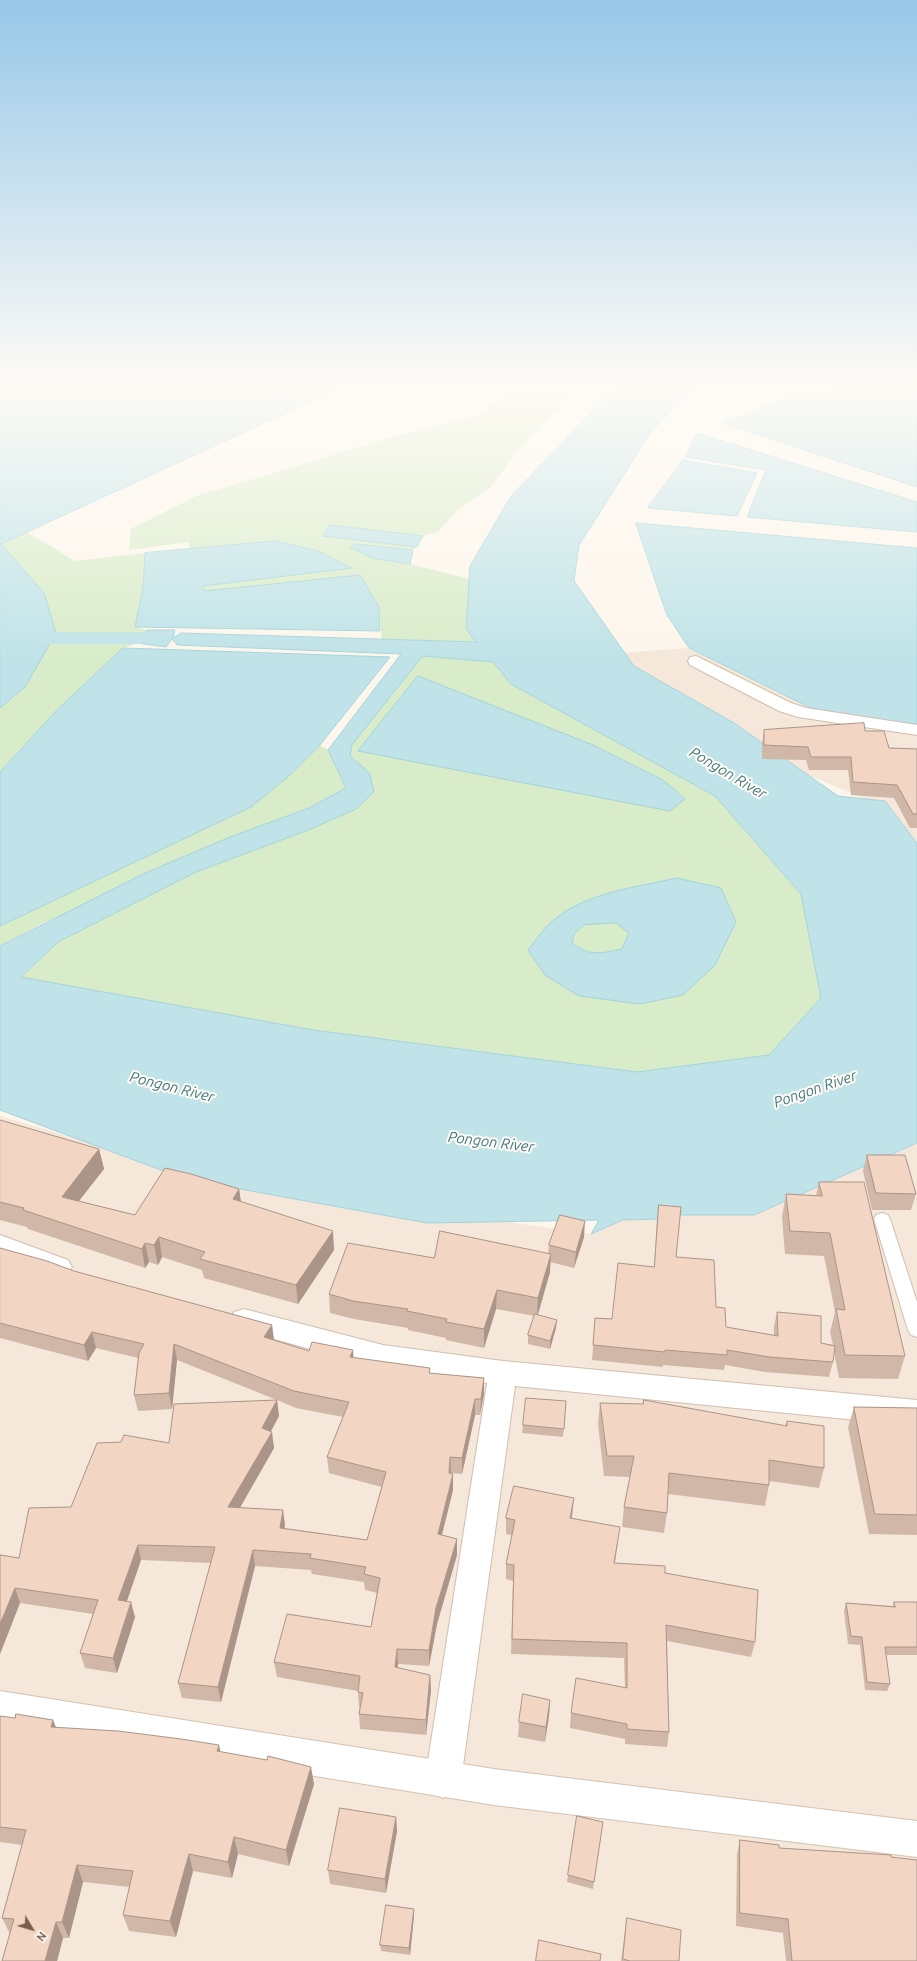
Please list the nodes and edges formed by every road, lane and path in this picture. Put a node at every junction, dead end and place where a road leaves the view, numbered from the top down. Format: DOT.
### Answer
graph roads {
  1 [pos="696,660"];
  2 [pos="917,730"];
  3 [pos="882,1219"];
  4 [pos="0,1245"];
  5 [pos="86,1277"];
  6 [pos="218,1313"];
  7 [pos="917,1330"];
  8 [pos="503,1373"];
  9 [pos="917,1413"];
  10 [pos="0,1708"];
  11 [pos="443,1780"];
  12 [pos="917,1839"];
  1 -- 2 [label="street"];
  3 -- 7 [label="lane"];
  4 -- 5 [label="street"];
  6 -- 8 [label="street"];
  8 -- 9 [label="street"];
  8 -- 11 [label="street"];
  10 -- 11 [label="street"];
  11 -- 12 [label="street"];
}
